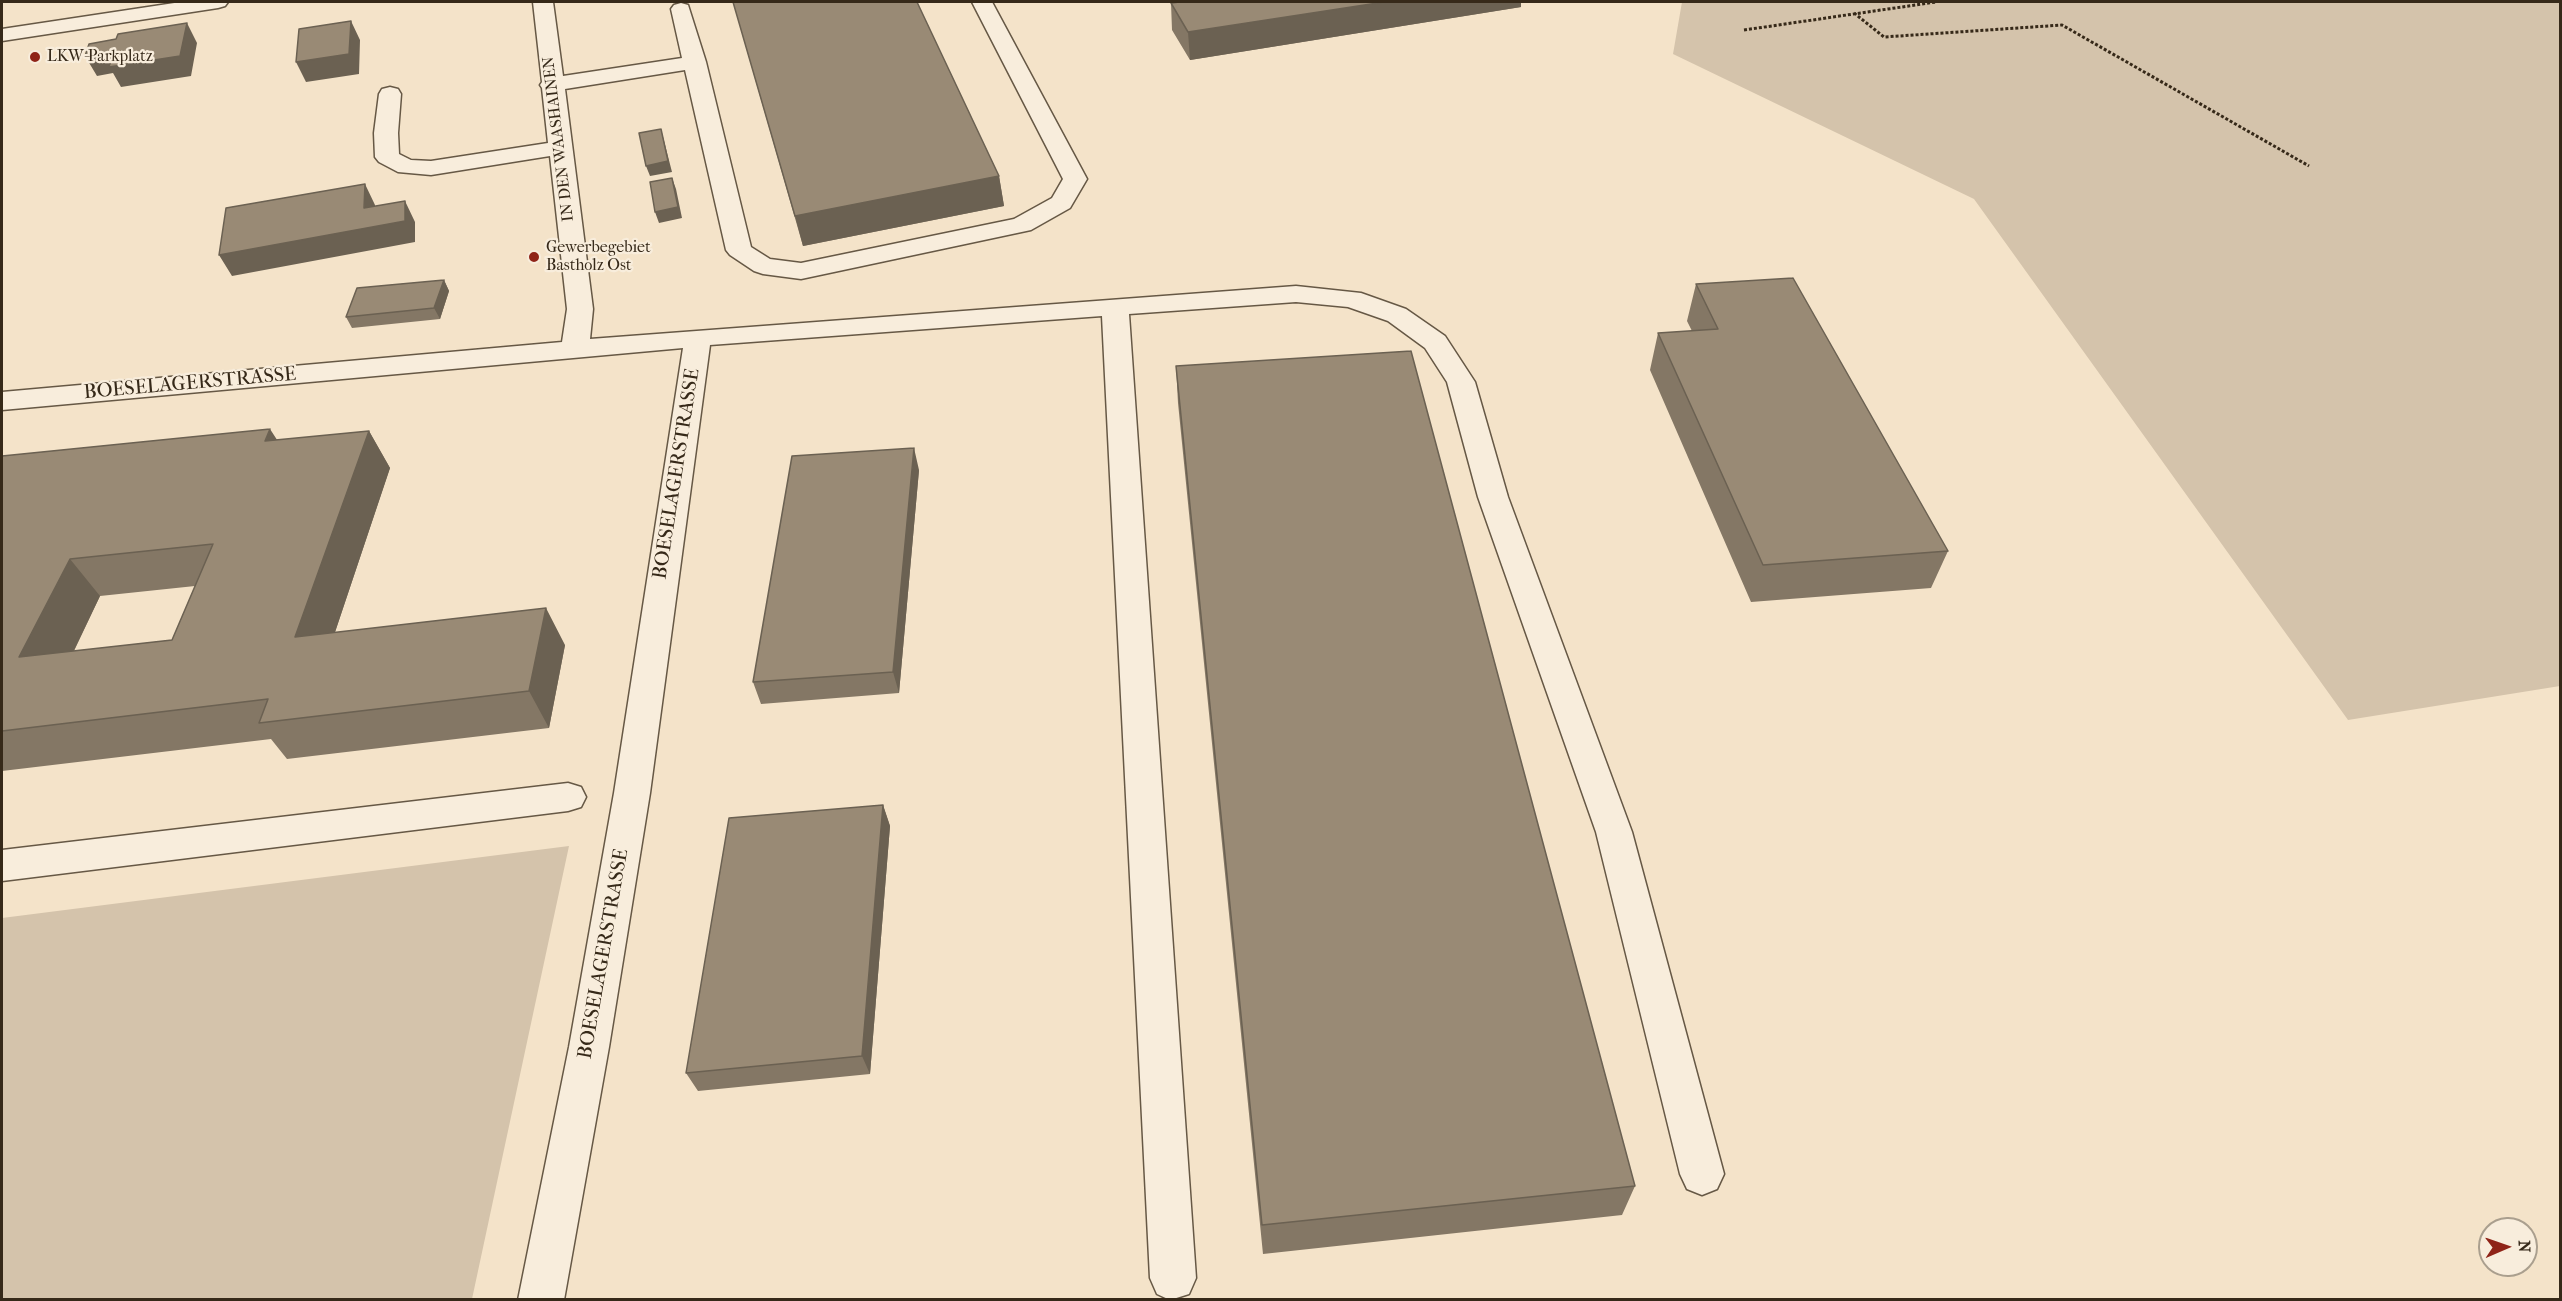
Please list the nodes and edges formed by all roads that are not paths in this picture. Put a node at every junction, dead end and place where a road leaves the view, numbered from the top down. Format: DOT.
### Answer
graph roads {
  1 [pos="218,2"];
  2 [pos="543,2"];
  3 [pos="982,2"];
  4 [pos="681,9"];
  5 [pos="2,35"];
  6 [pos="695,63"];
  7 [pos="551,85"];
  8 [pos="390,94"];
  9 [pos="559,148"];
  10 [pos="1115,307"];
  11 [pos="698,338"];
  12 [pos="575,349"];
  13 [pos="2,401"];
  14 [pos="568,797"];
  15 [pos="2,866"];
  16 [pos="1702,1174"];
  17 [pos="1173,1278"];
  18 [pos="541,1299"];
  1 -- 5 [label="street"];
  2 -- 7 [label="street, IN DEN WAASHAINEN"];
  3 -- 6 [label="street"];
  4 -- 6 [label="street"];
  6 -- 7 [label="street"];
  7 -- 9 [label="street, IN DEN WAASHAINEN"];
  8 -- 9 [label="street"];
  9 -- 12 [label="street, IN DEN WAASHAINEN"];
  10 -- 11 [label="street"];
  10 -- 16 [label="street"];
  10 -- 17 [label="street"];
  11 -- 12 [label="street, BOESELAGERSTRASSE"];
  11 -- 18 [label="street, BOESELAGERSTRASSE"];
  12 -- 13 [label="street, BOESELAGERSTRASSE"];
  14 -- 15 [label="street"];
}
